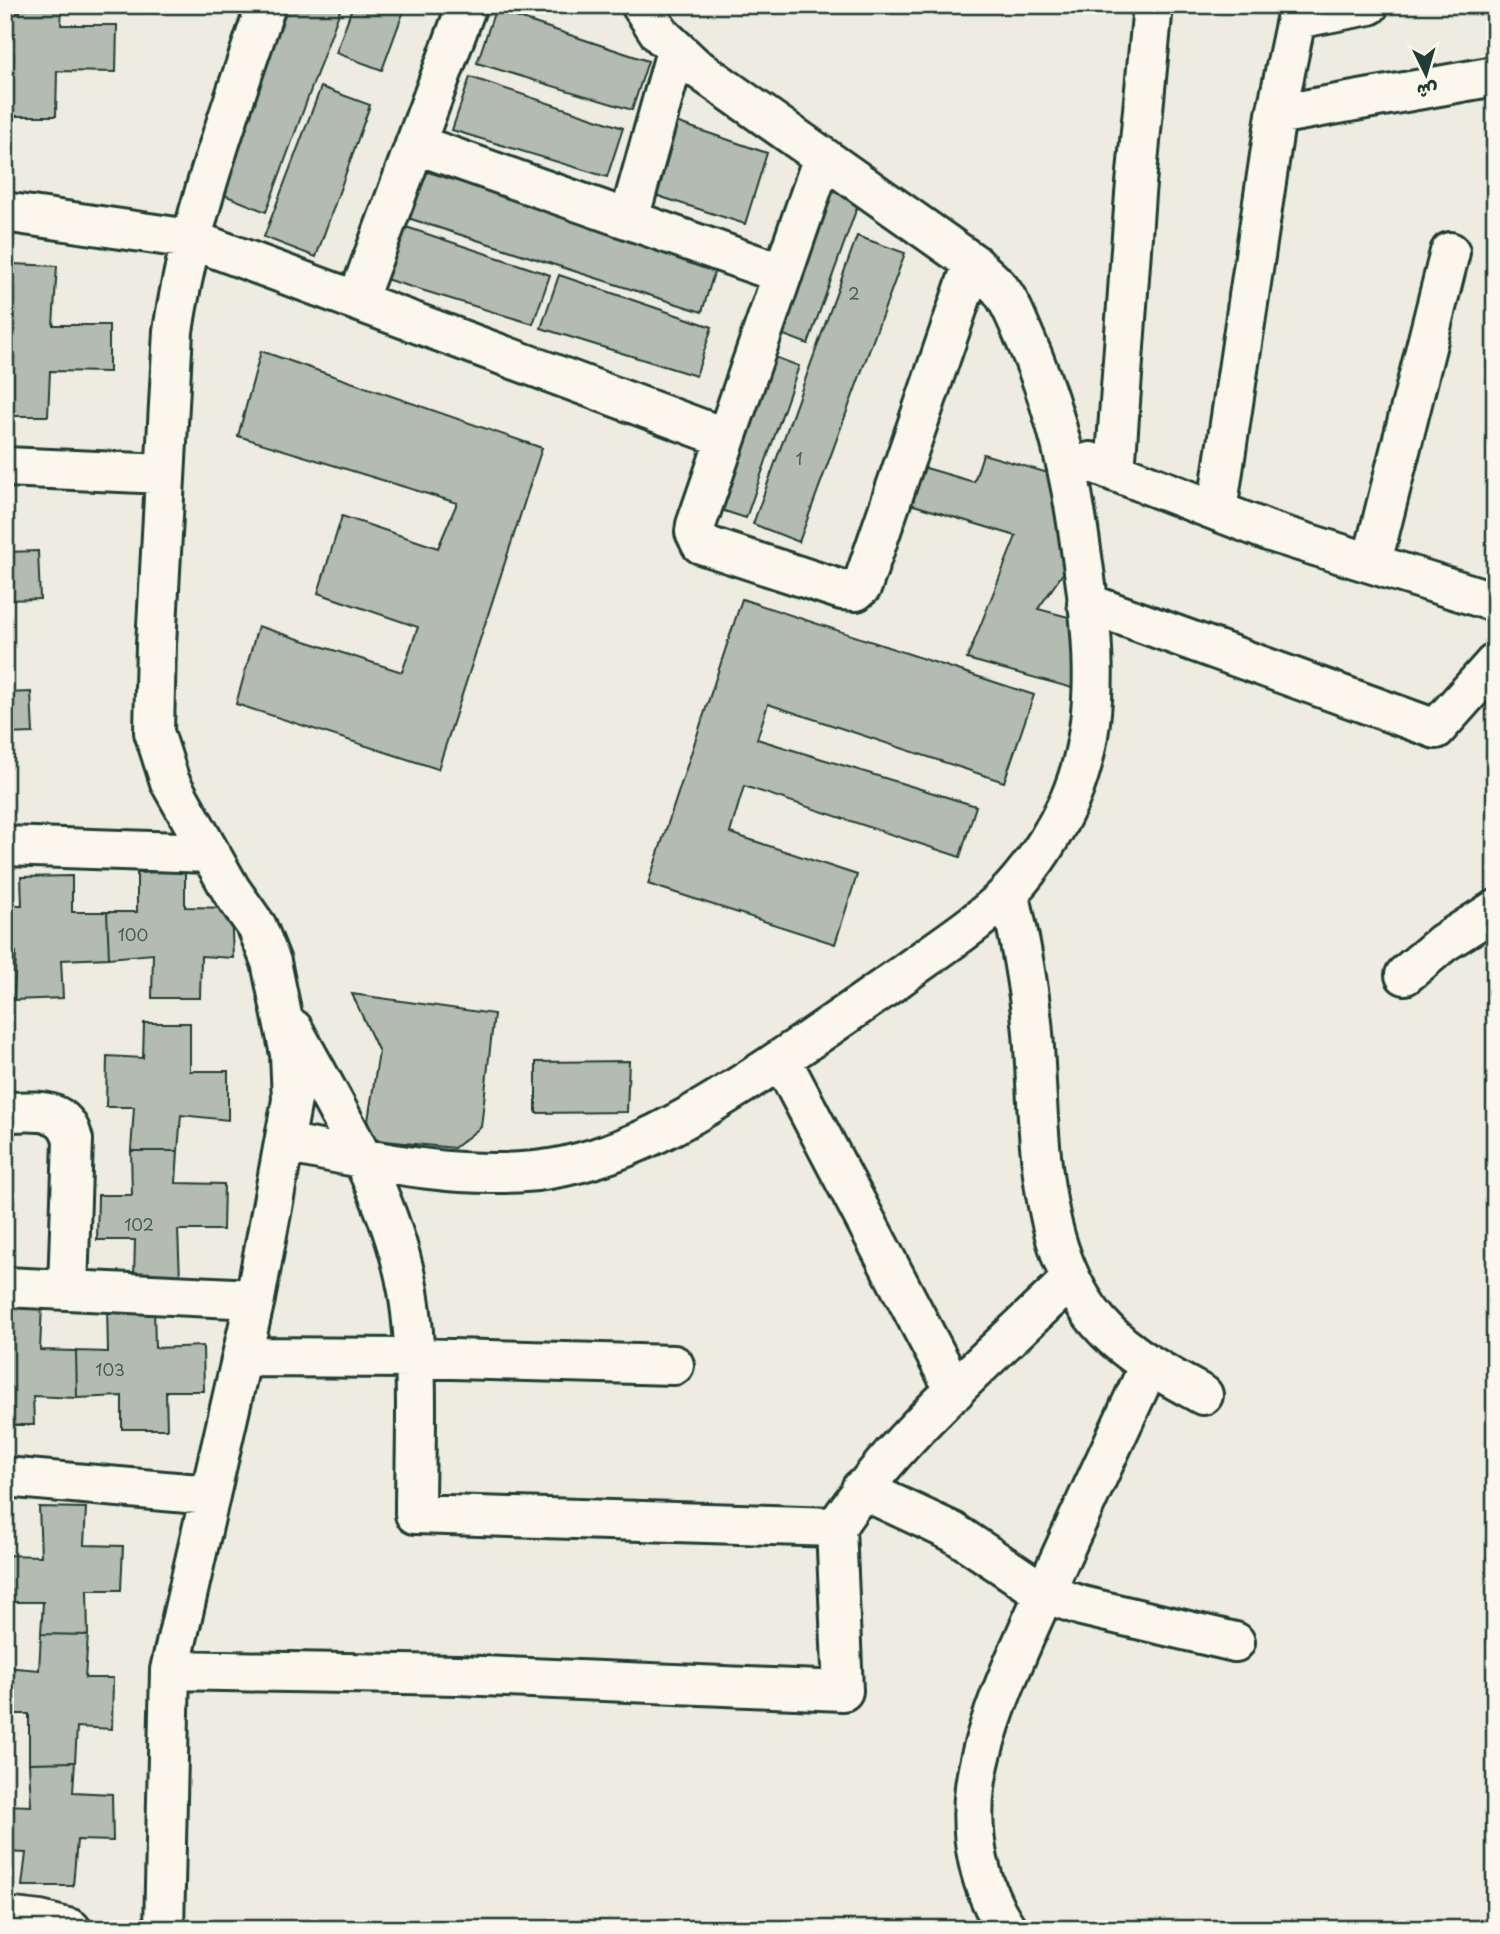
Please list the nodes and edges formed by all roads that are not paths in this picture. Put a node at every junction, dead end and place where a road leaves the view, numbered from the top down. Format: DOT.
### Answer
graph roads {
  1 [pos="266,5"];
  2 [pos="467,5"];
  3 [pos="641,5"];
  4 [pos="1153,5"];
  5 [pos="1369,5"];
  6 [pos="1298,12"];
  7 [pos="676,51"];
  8 [pos="1495,76"];
  9 [pos="1276,115"];
  10 [pos="415,144"];
  11 [pos="823,157"];
  12 [pos="11,213"];
  13 [pos="629,219"];
  14 [pos="190,239"];
  15 [pos="1450,252"];
  16 [pos="973,263"];
  17 [pos="783,274"];
  18 [pos="356,301"];
  19 [pos="726,439"];
  20 [pos="1065,454"];
  21 [pos="5,467"];
  22 [pos="1115,471"];
  23 [pos="165,474"];
  24 [pos="1217,512"];
  25 [pos="1372,562"];
  26 [pos="1495,602"];
  27 [pos="1087,603"];
  28 [pos="1495,663"];
  29 [pos="5,846"];
  30 [pos="209,853"];
  31 [pos="1009,892"];
  32 [pos="1495,910"];
  33 [pos="1405,975"];
  34 [pos="282,1007"];
  35 [pos="781,1059"];
  36 [pos="5,1112"];
  37 [pos="285,1143"];
  38 [pos="363,1159"];
  39 [pos="1070,1280"];
  40 [pos="5,1287"];
  41 [pos="68,1289"];
  42 [pos="255,1299"];
  43 [pos="242,1357"];
  44 [pos="414,1358"];
  45 [pos="674,1365"];
  46 [pos="1149,1366"];
  47 [pos="954,1391"];
  48 [pos="1203,1395"];
  49 [pos="5,1477"];
  50 [pos="862,1489"];
  51 [pos="210,1495"];
  52 [pos="836,1527"];
  53 [pos="1044,1593"];
  54 [pos="1235,1642"];
  55 [pos="170,1670"];
  56 [pos="5,1917"];
  57 [pos="71,1929"];
  58 [pos="164,1929"];
  59 [pos="1007,1929"];
  1 -- 14 [label="street"];
  2 -- 10 [label="street"];
  3 -- 7 [label="street"];
  4 -- 22 [label="street"];
  5 -- 6 [label="street"];
  6 -- 9 [label="street"];
  7 -- 11 [label="street"];
  7 -- 13 [label="street"];
  8 -- 9 [label="street"];
  9 -- 24 [label="street"];
  10 -- 13 [label="street"];
  10 -- 18 [label="street"];
  11 -- 16 [label="street"];
  11 -- 17 [label="street"];
  12 -- 14 [label="street"];
  13 -- 17 [label="street"];
  14 -- 18 [label="street"];
  14 -- 23 [label="street"];
  15 -- 25 [label="street"];
  16 -- 19 [label="street"];
  16 -- 20 [label="street"];
  17 -- 19 [label="street"];
  18 -- 19 [label="street"];
  20 -- 22 [label="street"];
  20 -- 27 [label="street"];
  21 -- 23 [label="street"];
  22 -- 24 [label="street"];
  23 -- 30 [label="street"];
  24 -- 25 [label="street"];
  25 -- 26 [label="street"];
  27 -- 28 [label="street"];
  27 -- 31 [label="street"];
  29 -- 30 [label="street"];
  30 -- 34 [label="street"];
  31 -- 35 [label="street"];
  31 -- 39 [label="street"];
  32 -- 33 [label="street"];
  34 -- 37 [label="street"];
  34 -- 38 [label="street"];
  35 -- 38 [label="street"];
  35 -- 47 [label="street"];
  36 -- 41 [label="street"];
  37 -- 38 [label="street"];
  37 -- 42 [label="street"];
  38 -- 44 [label="street"];
  39 -- 46 [label="street"];
  39 -- 47 [label="street"];
  40 -- 41 [label="street"];
  41 -- 42 [label="street"];
  42 -- 43 [label="street"];
  43 -- 44 [label="street"];
  43 -- 51 [label="street"];
  44 -- 45 [label="street"];
  44 -- 52 [label="street"];
  46 -- 48 [label="street"];
  46 -- 53 [label="street"];
  47 -- 50 [label="street"];
  49 -- 51 [label="street"];
  50 -- 52 [label="street"];
  50 -- 53 [label="street"];
  51 -- 55 [label="street"];
  52 -- 55 [label="street"];
  53 -- 54 [label="street"];
  53 -- 59 [label="street"];
  55 -- 58 [label="street"];
  56 -- 57 [label="street"];
}
